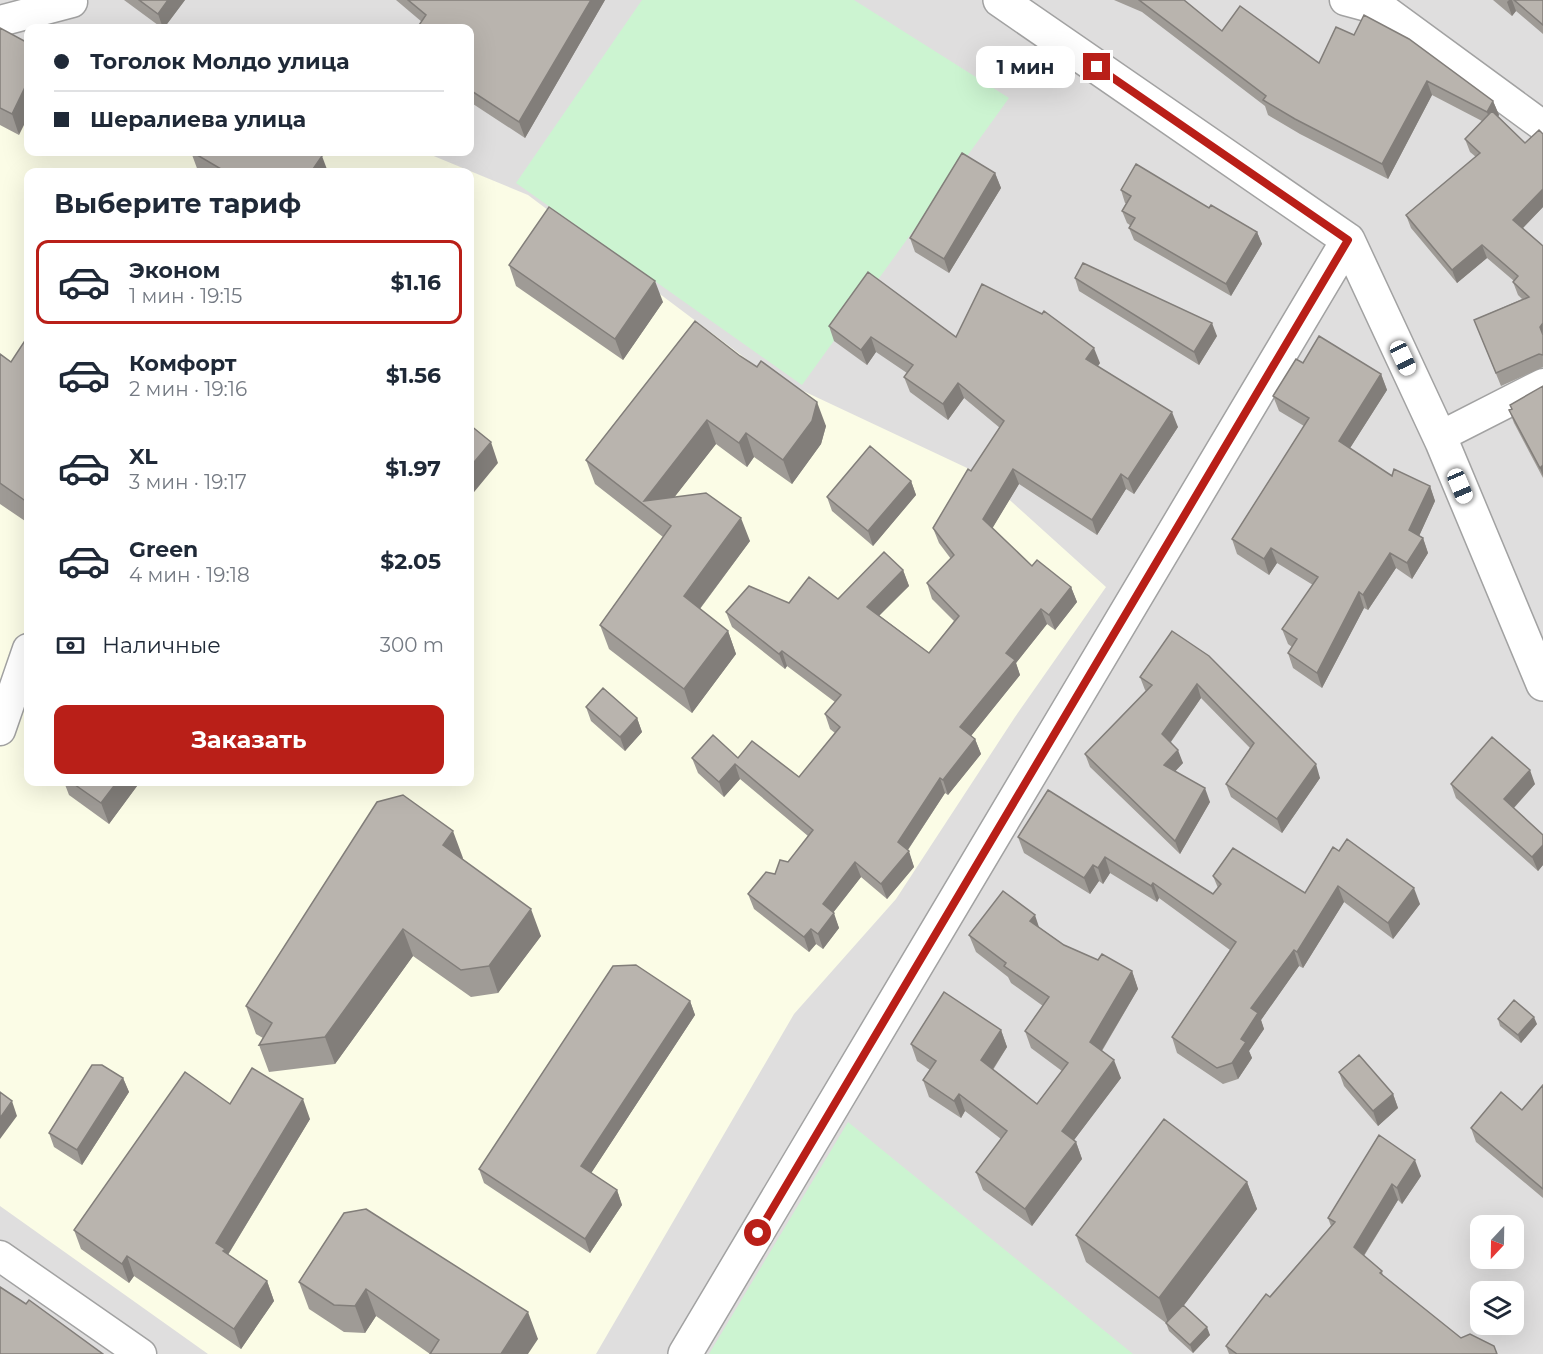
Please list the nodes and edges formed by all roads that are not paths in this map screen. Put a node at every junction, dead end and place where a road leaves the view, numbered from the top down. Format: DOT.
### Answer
graph roads {
  1 [pos="1000,0"];
  2 [pos="1344,0"];
  3 [pos="72,2"];
  4 [pos="0,21"];
  5 [pos="1543,126"];
  6 [pos="1348,240"];
  7 [pos="1543,384"];
  8 [pos="1439,437"];
  9 [pos="24,661"];
  10 [pos="1543,684"];
  11 [pos="0,730"];
  12 [pos="0,1256"];
  13 [pos="141,1354"];
  14 [pos="685,1354"];
  1 -- 6 [label="street"];
  2 -- 5 [label="street"];
  3 -- 4 [label="street"];
  6 -- 8 [label="street"];
  6 -- 14 [label="street"];
  7 -- 8 [label="street"];
  8 -- 10 [label="street"];
  9 -- 11 [label="street"];
  12 -- 13 [label="street"];
}
